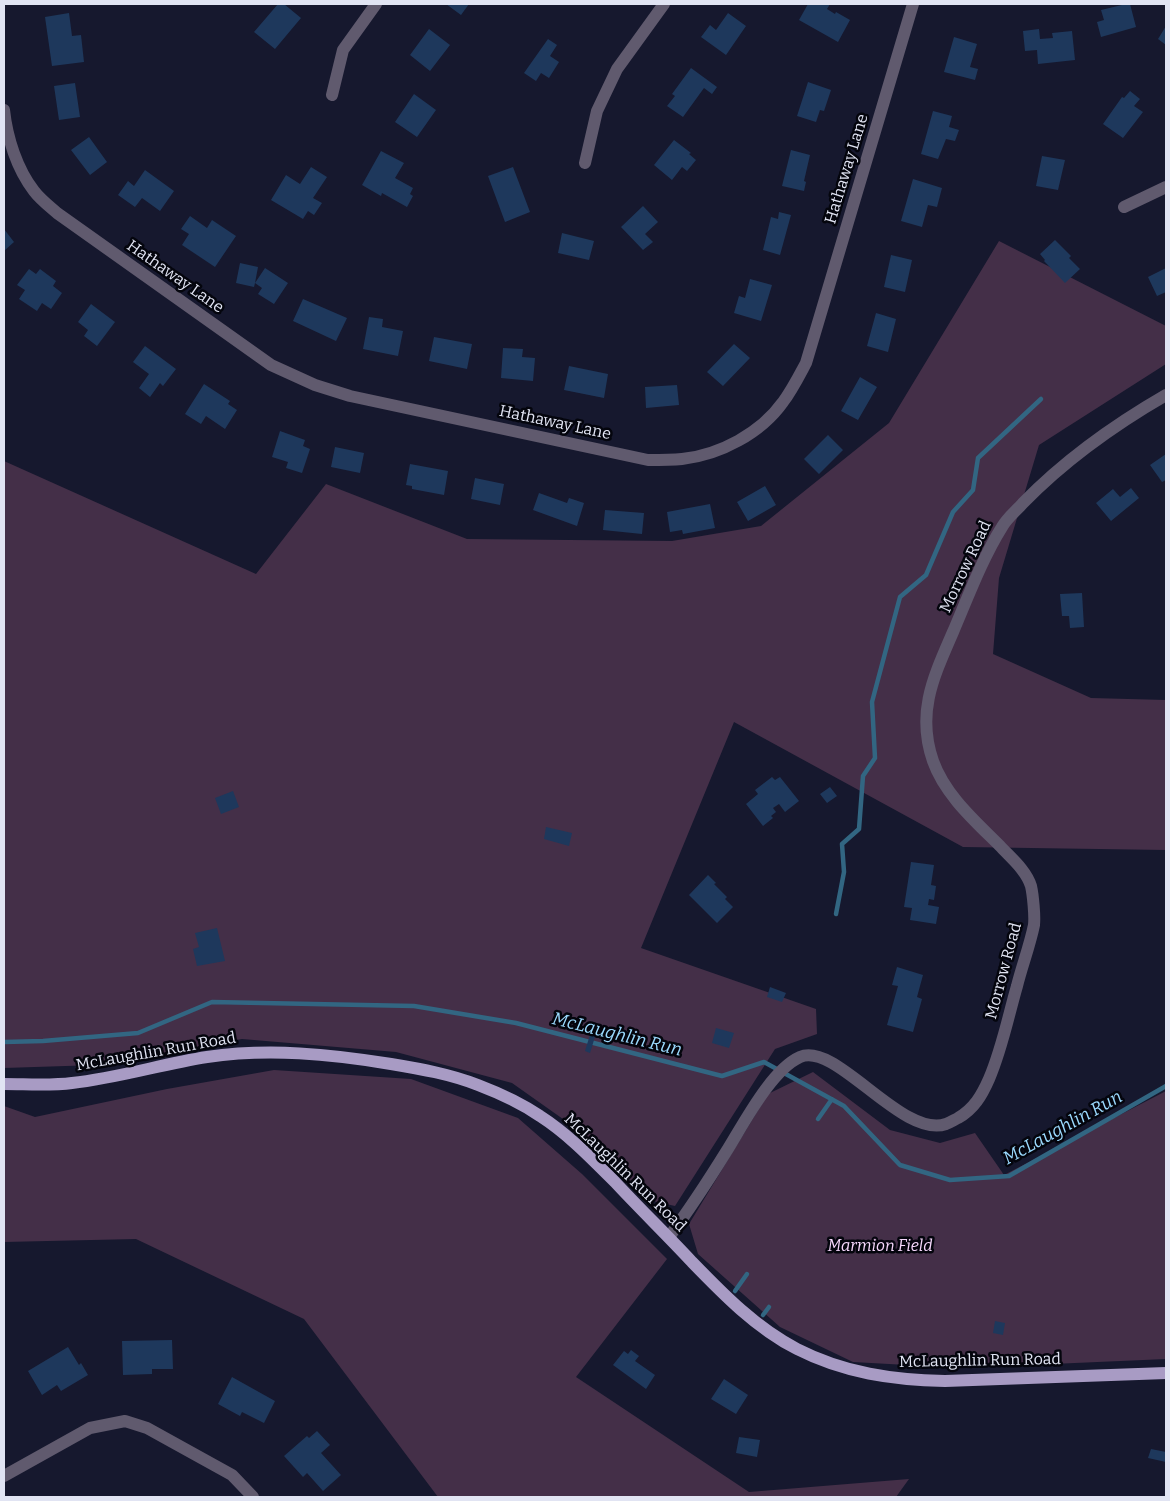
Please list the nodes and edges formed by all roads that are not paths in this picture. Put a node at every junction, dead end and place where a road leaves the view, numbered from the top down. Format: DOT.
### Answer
graph roads {
  1 [pos="376,4"];
  2 [pos="664,4"];
  3 [pos="913,4"];
  4 [pos="332,95"];
  5 [pos="4,110"];
  6 [pos="585,163"];
  7 [pos="1166,188"];
  8 [pos="1124,207"];
  9 [pos="1166,395"];
  10 [pos="4,1084"];
  11 [pos="669,1238"];
  12 [pos="1166,1373"];
  13 [pos="4,1476"];
  14 [pos="253,1497"];
  1 -- 4 [label="street"];
  2 -- 6 [label="street"];
  3 -- 5 [label="street, Hathaway Lane"];
  7 -- 8 [label="street"];
  9 -- 11 [label="street, Morrow Road"];
  10 -- 11 [label="main road, McLaughlin Run Road"];
  11 -- 12 [label="main road, McLaughlin Run Road"];
  13 -- 14 [label="street"];
}
